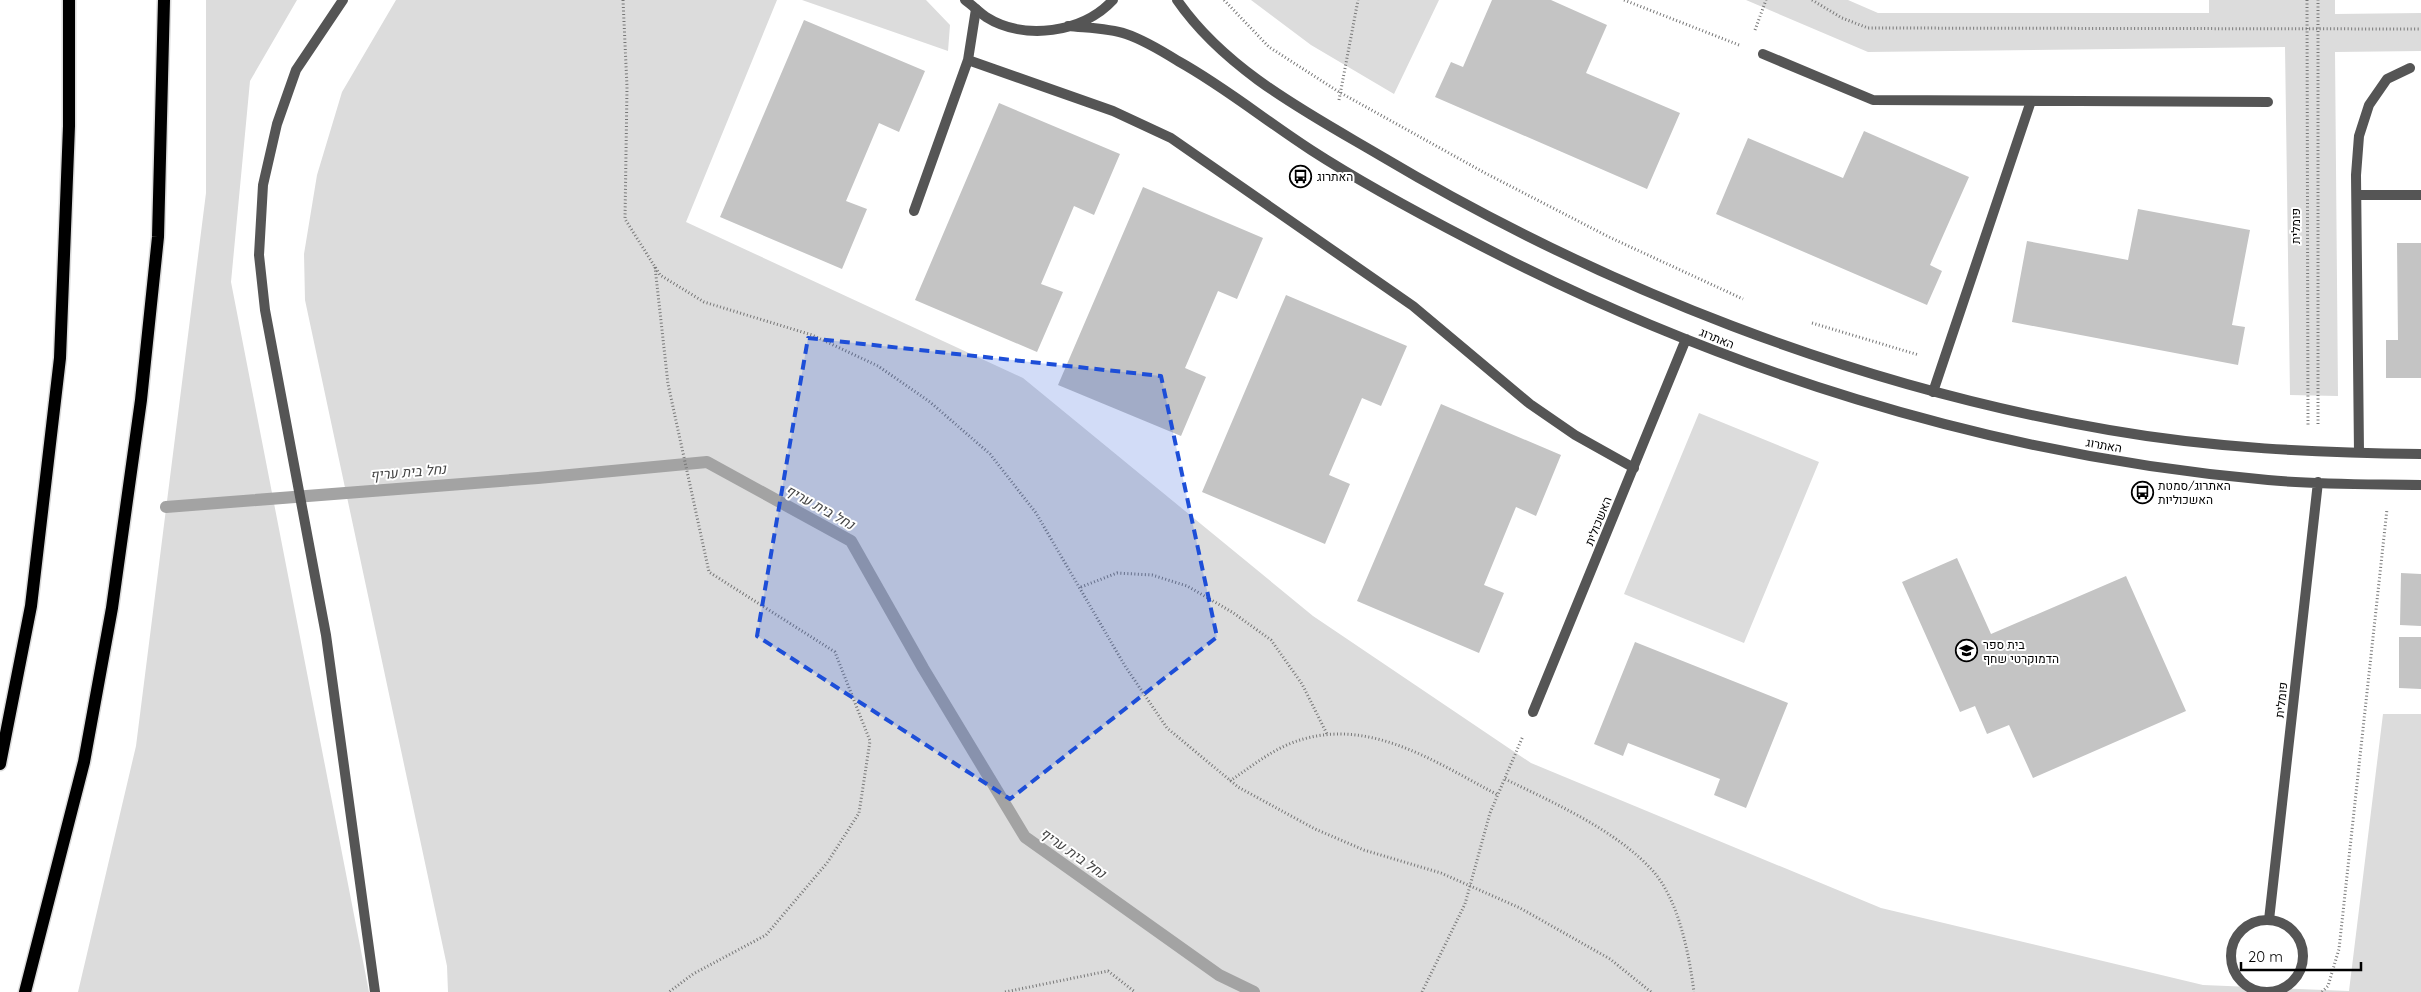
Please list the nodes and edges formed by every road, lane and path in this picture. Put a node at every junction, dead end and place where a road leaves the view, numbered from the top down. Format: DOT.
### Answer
graph roads {
  1 [pos="69,0"];
  2 [pos="164,0"];
  3 [pos="344,0"];
  4 [pos="623,0"];
  5 [pos="965,0"];
  6 [pos="1113,0"];
  7 [pos="1176,0"];
  8 [pos="1224,0"];
  9 [pos="1358,0"];
  10 [pos="1624,0"];
  11 [pos="1766,0"];
  12 [pos="1812,0"];
  13 [pos="2307,0"];
  14 [pos="2318,0"];
  15 [pos="976,8"];
  16 [pos="1068,26"];
  17 [pos="2308,29"];
  18 [pos="2318,29"];
  19 [pos="2421,29"];
  20 [pos="1749,49"];
  21 [pos="1763,54"];
  22 [pos="968,60"];
  23 [pos="2410,68"];
  24 [pos="1339,92"];
  25 [pos="2031,100"];
  26 [pos="2268,102"];
  27 [pos="1338,130"];
  28 [pos="2357,195"];
  29 [pos="2421,195"];
  30 [pos="914,211"];
  31 [pos="655,266"];
  32 [pos="1747,301"];
  33 [pos="1809,323"];
  34 [pos="1686,339"];
  35 [pos="1943,362"];
  36 [pos="1933,392"];
  37 [pos="2299,426"];
  38 [pos="2308,427"];
  39 [pos="2359,452"];
  40 [pos="2421,454"];
  41 [pos="1634,468"];
  42 [pos="2318,482"];
  43 [pos="2390,484"];
  44 [pos="2421,485"];
  45 [pos="1080,587"];
  46 [pos="1533,712"];
  47 [pos="1327,734"];
  48 [pos="0,764"];
  49 [pos="1505,779"];
  50 [pos="1230,781"];
  51 [pos="1498,795"];
  52 [pos="1470,886"];
  53 [pos="2269,920"];
  54 [pos="1422,991"];
  55 [pos="25,992"];
  56 [pos="375,992"];
  57 [pos="669,992"];
  58 [pos="1005,992"];
  59 [pos="1135,992"];
  60 [pos="1651,992"];
  61 [pos="1694,992"];
  62 [pos="2260,992"];
  63 [pos="2322,992"];
  1 -- 48 [label="main road"];
  2 -- 55 [label="main road"];
  3 -- 56 [label="street"];
  4 -- 31 [label="path"];
  5 -- 15 [label="street"];
  6 -- 16 [label="street"];
  7 -- 27 [label="street, האתרוג"];
  8 -- 24 [label="path"];
  9 -- 24 [label="path"];
  10 -- 20 [label="path"];
  11 -- 20 [label="path"];
  12 -- 17 [label="path"];
  13 -- 17 [label="path, פומלית"];
  14 -- 18 [label="path"];
  15 -- 16 [label="street"];
  15 -- 22 [label="street"];
  16 -- 34 [label="street, האתרוג"];
  17 -- 18 [label="path"];
  17 -- 38 [label="path, פומלית"];
  18 -- 19 [label="path"];
  18 -- 38 [label="path"];
  20 -- 21 [label="path"];
  21 -- 25 [label="street"];
  22 -- 30 [label="street"];
  22 -- 41 [label="street"];
  23 -- 28 [label="street"];
  24 -- 27 [label="path"];
  24 -- 32 [label="path"];
  25 -- 26 [label="street"];
  25 -- 35 [label="street"];
  27 -- 36 [label="street, האתרוג"];
  28 -- 29 [label="street"];
  28 -- 39 [label="street"];
  31 -- 45 [label="path"];
  31 -- 57 [label="path"];
  33 -- 35 [label="path"];
  34 -- 41 [label="street, האשכולית"];
  34 -- 42 [label="street, האתרוג"];
  35 -- 36 [label="street"];
  36 -- 39 [label="street, האתרוג"];
  37 -- 38 [label="path"];
  39 -- 40 [label="street, האתרוג"];
  41 -- 46 [label="street, האשכולית"];
  42 -- 43 [label="street, האתרוג"];
  42 -- 53 [label="street, פומלית"];
  43 -- 44 [label="street, האתרוג"];
  43 -- 63 [label="path"];
  45 -- 47 [label="path"];
  45 -- 50 [label="path"];
  46 -- 49 [label="path"];
  47 -- 50 [label="path"];
  47 -- 51 [label="path"];
  49 -- 51 [label="path"];
  49 -- 61 [label="path"];
  50 -- 52 [label="path"];
  51 -- 52 [label="path"];
  52 -- 54 [label="path"];
  52 -- 60 [label="path"];
  53 -- 62 [label="street"];
  53 -- 62 [label="street"];
  58 -- 59 [label="path"];
}
